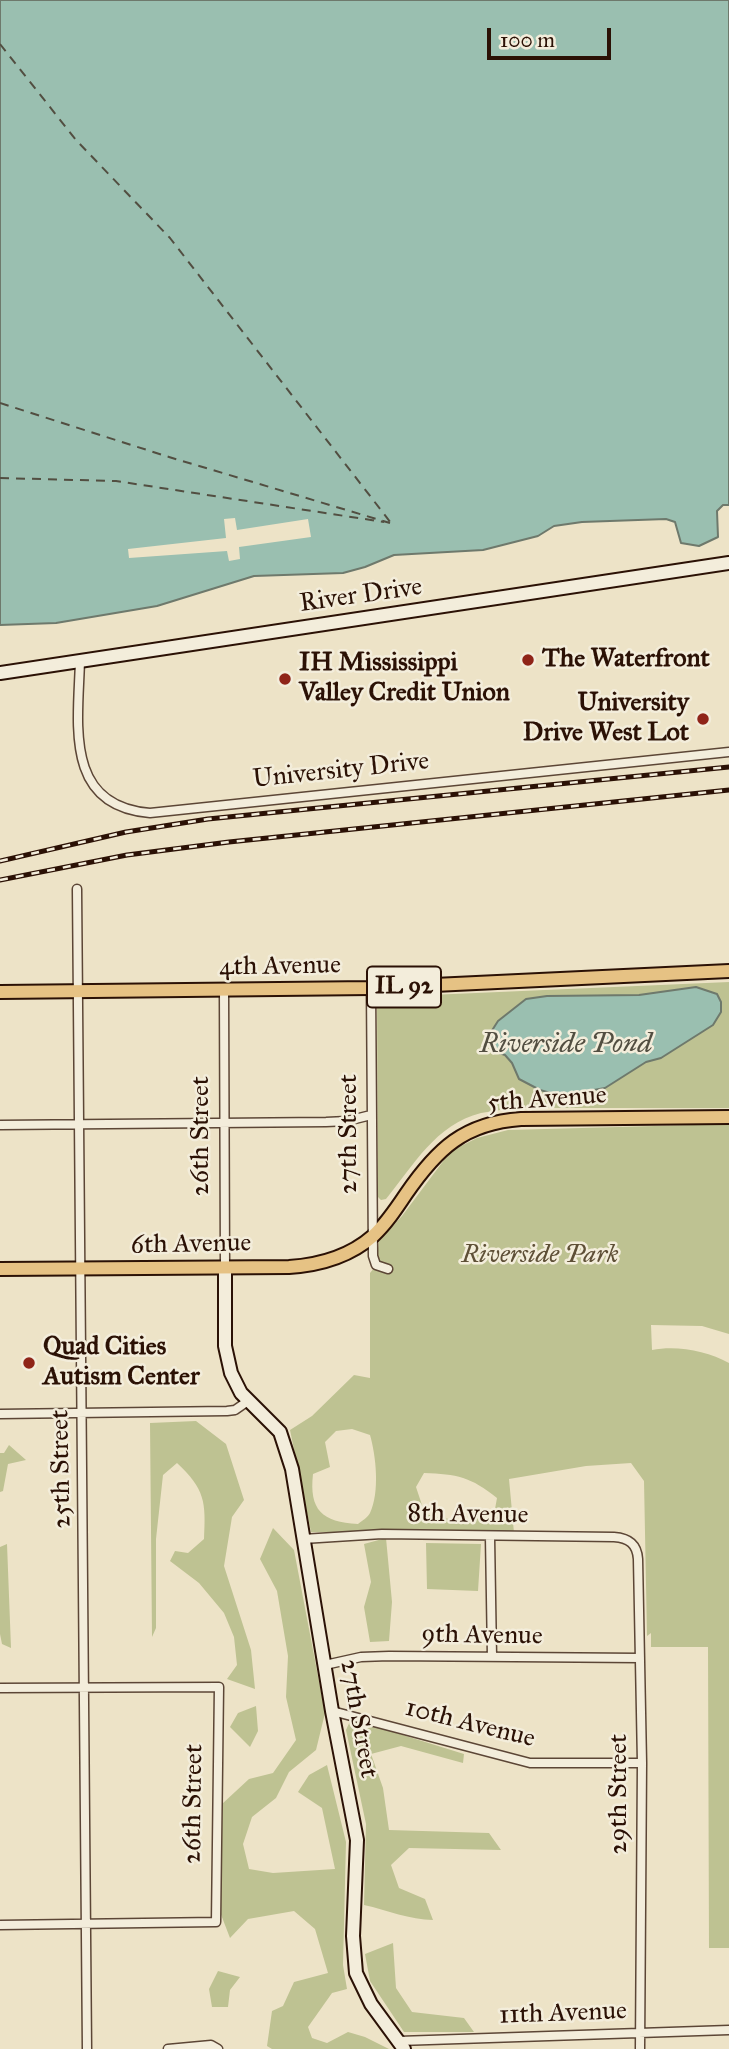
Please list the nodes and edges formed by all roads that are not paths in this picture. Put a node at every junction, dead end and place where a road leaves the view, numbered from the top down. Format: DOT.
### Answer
graph roads {
  1 [pos="729,563"];
  2 [pos="80,661"];
  3 [pos="0,673"];
  4 [pos="729,752"];
  5 [pos="77,889"];
  6 [pos="729,971"];
  7 [pos="371,988"];
  8 [pos="224,990"];
  9 [pos="79,991"];
  10 [pos="0,992"];
  11 [pos="371,1115"];
  12 [pos="729,1117"];
  13 [pos="225,1123"];
  14 [pos="0,1125"];
  15 [pos="80,1125"];
  16 [pos="374,1235"];
  17 [pos="225,1267"];
  18 [pos="0,1269"];
  19 [pos="80,1269"];
  20 [pos="388,1269"];
  21 [pos="248,1401"];
  22 [pos="82,1413"];
  23 [pos="0,1414"];
  24 [pos="490,1537"];
  25 [pos="303,1539"];
  26 [pos="631,1542"];
  27 [pos="492,1657"];
  28 [pos="640,1658"];
  29 [pos="325,1665"];
  30 [pos="0,1688"];
  31 [pos="85,1688"];
  32 [pos="332,1711"];
  33 [pos="642,1763"];
  34 [pos="86,1924"];
  35 [pos="0,1925"];
  36 [pos="729,2030"];
  37 [pos="640,2033"];
  38 [pos="401,2045"];
  39 [pos="87,2049"];
  40 [pos="168,2049"];
  41 [pos="218,2049"];
  42 [pos="640,2049"];
  1 -- 2 [label="street, River Drive"];
  2 -- 3 [label="street, River Drive"];
  2 -- 4 [label="street, University Drive"];
  5 -- 9 [label="street, 25th Street"];
  6 -- 7 [label="main road, 4th Avenue / IL 92"];
  7 -- 8 [label="main road, 4th Avenue / IL 92"];
  7 -- 11 [label="street, 27th Street"];
  8 -- 9 [label="main road, 4th Avenue / IL 92"];
  8 -- 13 [label="street, 26th Street"];
  9 -- 10 [label="main road, 4th Avenue / IL 92"];
  9 -- 15 [label="street, 25th Street"];
  11 -- 13 [label="street"];
  11 -- 16 [label="street, 27th Street"];
  12 -- 16 [label="main road, 5th Avenue"];
  13 -- 15 [label="street"];
  13 -- 17 [label="street, 26th Street"];
  14 -- 15 [label="street"];
  15 -- 19 [label="street, 25th Street"];
  16 -- 17 [label="main road, 6th Avenue"];
  16 -- 20 [label="street, 27th Street"];
  17 -- 19 [label="main road, 6th Avenue"];
  17 -- 21 [label="street, 26th Street"];
  18 -- 19 [label="main road, 6th Avenue"];
  19 -- 22 [label="street, 25th Street"];
  21 -- 22 [label="street"];
  21 -- 25 [label="street, 27th Street"];
  22 -- 23 [label="street"];
  22 -- 31 [label="street, 25th Street"];
  24 -- 25 [label="street, 8th Avenue"];
  24 -- 26 [label="street, 8th Avenue"];
  24 -- 27 [label="street"];
  25 -- 29 [label="street, 27th Street"];
  26 -- 28 [label="street, 29th Street"];
  27 -- 28 [label="street, 9th Avenue"];
  27 -- 29 [label="street, 9th Avenue"];
  28 -- 33 [label="street, 29th Street"];
  29 -- 32 [label="street, 27th Street"];
  30 -- 31 [label="street"];
  31 -- 34 [label="street, 25th Street"];
  31 -- 34 [label="street, 26th Street"];
  32 -- 33 [label="street, 10th Avenue"];
  32 -- 38 [label="street, 27th Street"];
  33 -- 37 [label="street, 29th Street"];
  34 -- 35 [label="street"];
  34 -- 39 [label="street, 25th Street"];
  36 -- 37 [label="street, 11th Avenue"];
  37 -- 38 [label="street, 11th Avenue"];
  37 -- 42 [label="street, 29th Street"];
  40 -- 41 [label="street"];
}
